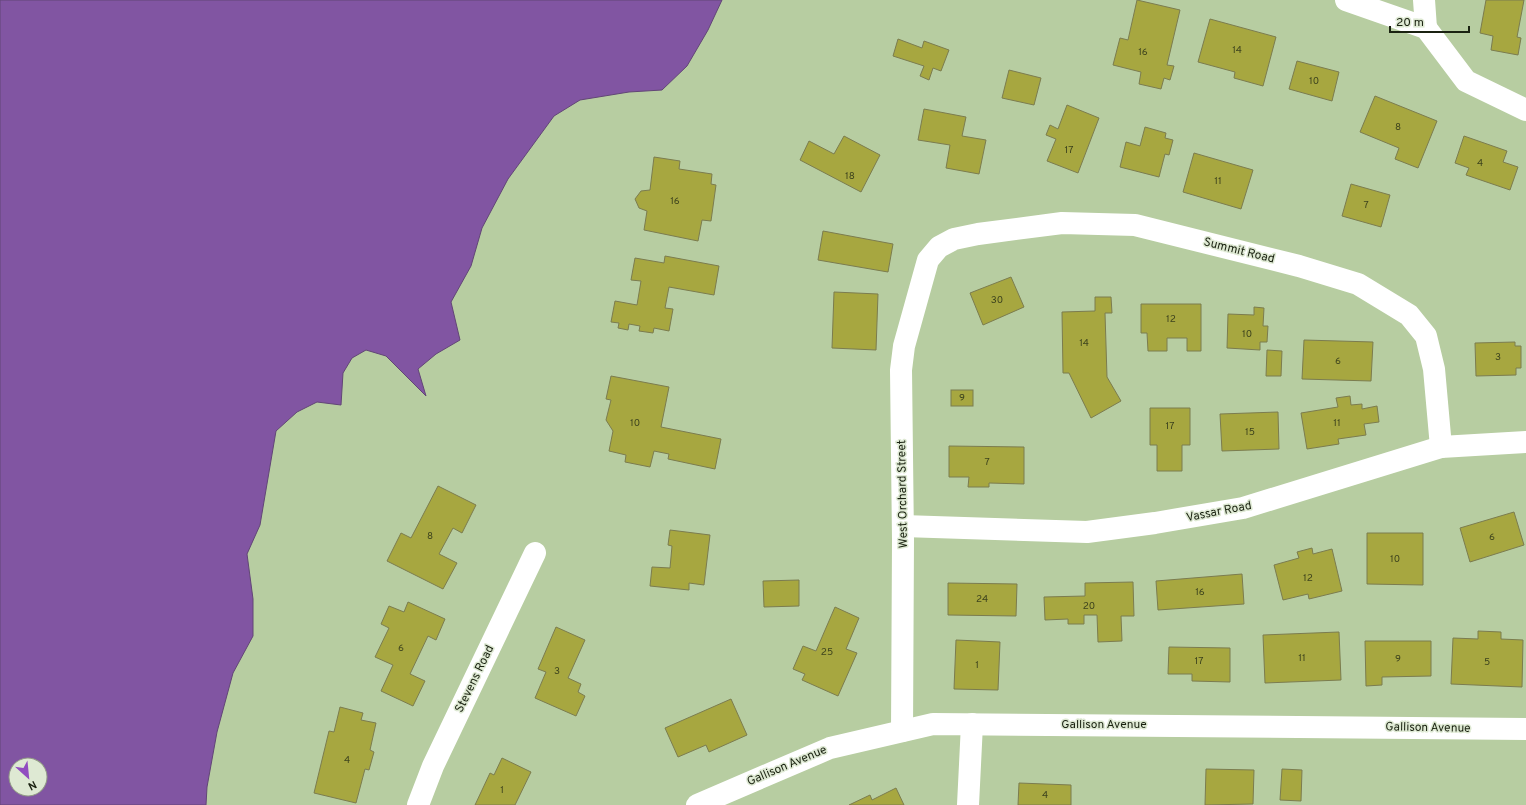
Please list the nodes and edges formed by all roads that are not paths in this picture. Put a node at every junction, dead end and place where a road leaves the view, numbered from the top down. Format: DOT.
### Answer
graph roads {
  1 [pos="1346,0"];
  2 [pos="1424,0"];
  3 [pos="1426,28"];
  4 [pos="1526,110"];
  5 [pos="928,260"];
  6 [pos="1526,442"];
  7 [pos="1441,447"];
  8 [pos="903,526"];
  9 [pos="535,553"];
  10 [pos="972,724"];
  11 [pos="1526,729"];
  12 [pos="902,731"];
  13 [pos="418,805"];
  14 [pos="697,805"];
  15 [pos="968,805"];
  1 -- 3 [label="street"];
  2 -- 3 [label="street"];
  3 -- 4 [label="street"];
  5 -- 7 [label="street, Summit Road"];
  5 -- 8 [label="street, West Orchard Street"];
  6 -- 7 [label="street, Vassar Road"];
  7 -- 8 [label="street, Vassar Road"];
  8 -- 12 [label="street, West Orchard Street"];
  9 -- 13 [label="street, Stevens Road"];
  10 -- 11 [label="street, Gallison Avenue"];
  10 -- 12 [label="street, Gallison Avenue"];
  10 -- 15 [label="street"];
  12 -- 14 [label="street, Gallison Avenue"];
}
